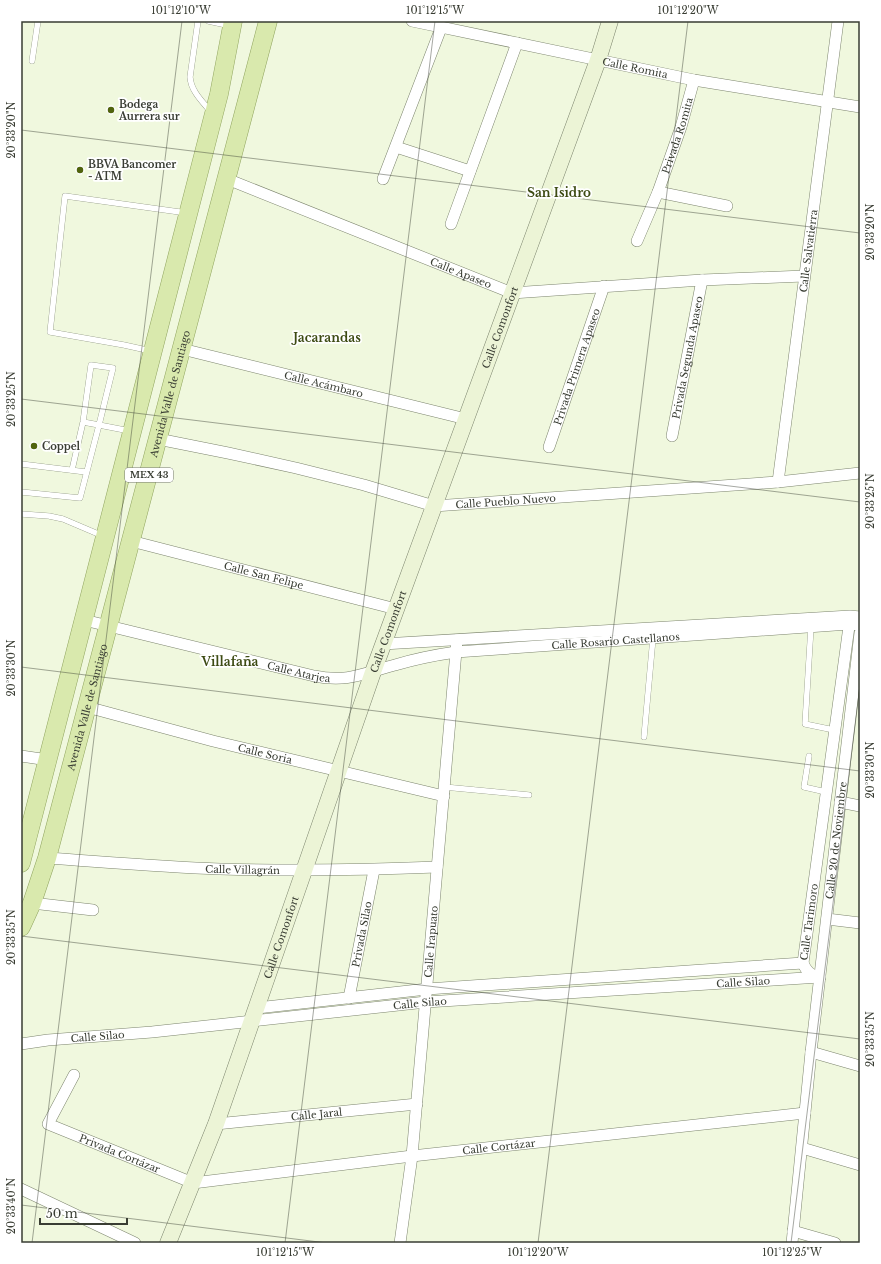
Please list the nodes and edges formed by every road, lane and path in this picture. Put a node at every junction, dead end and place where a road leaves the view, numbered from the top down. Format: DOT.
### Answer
graph roads {
  1 [pos="38,21"];
  2 [pos="198,21"];
  3 [pos="208,21"];
  4 [pos="268,21"];
  5 [pos="412,21"];
  6 [pos="610,21"];
  7 [pos="838,21"];
  8 [pos="232,23"];
  9 [pos="441,28"];
  10 [pos="517,43"];
  11 [pos="598,60"];
  12 [pos="32,61"];
  13 [pos="694,80"];
  14 [pos="827,102"];
  15 [pos="860,107"];
  16 [pos="214,115"];
  17 [pos="396,147"];
  18 [pos="470,171"];
  19 [pos="227,179"];
  20 [pos="384,179"];
  21 [pos="658,192"];
  22 [pos="727,206"];
  23 [pos="188,213"];
  24 [pos="451,224"];
  25 [pos="637,241"];
  26 [pos="804,276"];
  27 [pos="702,280"];
  28 [pos="604,286"];
  29 [pos="512,293"];
  30 [pos="182,349"];
  31 [pos="153,352"];
  32 [pos="466,419"];
  33 [pos="83,422"];
  34 [pos="99,425"];
  35 [pos="132,432"];
  36 [pos="672,436"];
  37 [pos="158,440"];
  38 [pos="550,448"];
  39 [pos="21,464"];
  40 [pos="72,470"];
  41 [pos="86,472"];
  42 [pos="860,473"];
  43 [pos="778,482"];
  44 [pos="21,492"];
  45 [pos="434,506"];
  46 [pos="21,514"];
  47 [pos="106,537"];
  48 [pos="131,541"];
  49 [pos="396,609"];
  50 [pos="84,620"];
  51 [pos="855,621"];
  52 [pos="109,626"];
  53 [pos="811,627"];
  54 [pos="860,633"];
  55 [pos="653,638"];
  56 [pos="457,640"];
  57 [pos="383,644"];
  58 [pos="456,652"];
  59 [pos="858,666"];
  60 [pos="373,672"];
  61 [pos="87,707"];
  62 [pos="834,730"];
  63 [pos="855,733"];
  64 [pos="644,737"];
  65 [pos="21,756"];
  66 [pos="808,756"];
  67 [pos="48,760"];
  68 [pos="338,772"];
  69 [pos="444,792"];
  70 [pos="826,792"];
  71 [pos="529,795"];
  72 [pos="840,802"];
  73 [pos="860,806"];
  74 [pos="48,858"];
  75 [pos="21,863"];
  76 [pos="437,868"];
  77 [pos="304,870"];
  78 [pos="374,870"];
  79 [pos="32,902"];
  80 [pos="93,910"];
  81 [pos="827,919"];
  82 [pos="860,923"];
  83 [pos="21,927"];
  84 [pos="803,963"];
  85 [pos="820,977"];
  86 [pos="427,989"];
  87 [pos="349,998"];
  88 [pos="426,1002"];
  89 [pos="254,1014"];
  90 [pos="21,1044"];
  91 [pos="812,1052"];
  92 [pos="860,1066"];
  93 [pos="74,1075"];
  94 [pos="417,1104"];
  95 [pos="805,1113"];
  96 [pos="216,1124"];
  97 [pos="802,1148"];
  98 [pos="412,1156"];
  99 [pos="860,1165"];
  100 [pos="192,1183"];
  101 [pos="21,1189"];
  102 [pos="793,1231"];
  103 [pos="135,1243"];
  104 [pos="168,1243"];
  105 [pos="400,1243"];
  106 [pos="792,1243"];
  107 [pos="835,1243"];
  1 -- 12 [label="lane"];
  2 -- 16 [label="lane"];
  3 -- 8 [label="lane"];
  4 -- 19 [label="main road, Avenida Valle de Santiago / MEX 43"];
  5 -- 9 [label="street, Calle Romita"];
  6 -- 11 [label="street, Calle Comonfort"];
  7 -- 14 [label="street, Calle Salvatierra"];
  8 -- 16 [label="main road, MEX 43"];
  9 -- 10 [label="street, Calle Romita"];
  9 -- 17 [label="street"];
  10 -- 11 [label="street, Calle Romita"];
  10 -- 18 [label="street"];
  11 -- 13 [label="street, Calle Romita"];
  11 -- 29 [label="street, Calle Comonfort"];
  13 -- 14 [label="street, Calle Romita"];
  13 -- 21 [label="street, Privada Romita"];
  14 -- 15 [label="street, Calle Romita"];
  14 -- 26 [label="street, Calle Salvatierra"];
  16 -- 23 [label="main road, MEX 43"];
  17 -- 18 [label="street"];
  17 -- 20 [label="street"];
  18 -- 24 [label="street"];
  19 -- 29 [label="street, Calle Apaseo"];
  19 -- 30 [label="main road, Avenida Valle de Santiago / MEX 43"];
  21 -- 22 [label="street"];
  21 -- 25 [label="street, Privada Romita"];
  23 -- 31 [label="main road, MEX 43"];
  23 -- 31 [label="lane"];
  26 -- 27 [label="street, Calle Apaseo"];
  26 -- 43 [label="street, Calle Salvatierra"];
  27 -- 28 [label="street, Calle Apaseo"];
  27 -- 36 [label="street, Privada Segunda Apaseo"];
  28 -- 29 [label="street, Calle Apaseo"];
  28 -- 38 [label="street, Privada Primera Apaseo"];
  29 -- 32 [label="street, Calle Comonfort"];
  30 -- 32 [label="street, Calle Acámbaro"];
  30 -- 37 [label="main road, Avenida Valle de Santiago / MEX 43"];
  31 -- 35 [label="main road, MEX 43"];
  32 -- 45 [label="street, Calle Comonfort"];
  33 -- 34 [label="lane"];
  33 -- 34 [label="lane"];
  33 -- 40 [label="lane"];
  34 -- 35 [label="lane"];
  34 -- 41 [label="lane"];
  35 -- 47 [label="main road, MEX 43"];
  37 -- 45 [label="street, Calle Pueblo Nuevo"];
  37 -- 48 [label="main road, Avenida Valle de Santiago / MEX 43"];
  39 -- 40 [label="lane"];
  40 -- 41 [label="lane"];
  41 -- 44 [label="lane"];
  42 -- 43 [label="street, Calle Pueblo Nuevo"];
  43 -- 45 [label="street, Calle Pueblo Nuevo"];
  45 -- 49 [label="street, Calle Comonfort"];
  46 -- 47 [label="lane"];
  47 -- 50 [label="main road, MEX 43"];
  48 -- 49 [label="street, Calle San Felipe"];
  48 -- 52 [label="main road, Avenida Valle de Santiago / MEX 43"];
  49 -- 57 [label="street, Calle Comonfort"];
  50 -- 52 [label="street, Calle Atarjea"];
  50 -- 67 [label="main road, MEX 43"];
  51 -- 53 [label="street, Calle Rosario Castellanos"];
  51 -- 56 [label="street, Calle Rosario Castellanos"];
  51 -- 62 [label="street, Calle Tarimoro"];
  52 -- 60 [label="street, Calle Atarjea"];
  52 -- 61 [label="main road, Avenida Valle de Santiago / MEX 43"];
  53 -- 55 [label="street, Calle Rosario Castellanos"];
  53 -- 62 [label="lane"];
  54 -- 59 [label="street, Calle 20 de Noviembre"];
  55 -- 58 [label="street, Calle Rosario Castellanos"];
  55 -- 64 [label="lane"];
  56 -- 57 [label="street, Calle Rosario Castellanos"];
  56 -- 58 [label="street, Calle Irapuato"];
  57 -- 60 [label="street, Calle Comonfort"];
  58 -- 60 [label="street, Calle Rosario Castellanos"];
  58 -- 69 [label="street, Calle Irapuato"];
  59 -- 63 [label="street, Calle 20 de Noviembre"];
  60 -- 68 [label="street, Calle Comonfort"];
  61 -- 68 [label="street, Calle Soria"];
  61 -- 74 [label="main road, Avenida Valle de Santiago / MEX 43"];
  62 -- 63 [label="street"];
  62 -- 70 [label="street, Calle Tarimoro"];
  63 -- 72 [label="street, Calle 20 de Noviembre"];
  65 -- 67 [label="street"];
  66 -- 70 [label="lane"];
  67 -- 75 [label="main road, MEX 43"];
  68 -- 69 [label="street, Calle Soria"];
  68 -- 77 [label="street, Calle Comonfort"];
  69 -- 71 [label="lane"];
  69 -- 76 [label="street, Calle Irapuato"];
  70 -- 84 [label="street, Calle Tarimoro"];
  72 -- 73 [label="street"];
  72 -- 81 [label="street, Calle 20 de Noviembre"];
  74 -- 77 [label="street, Calle Villagrán"];
  74 -- 79 [label="main road, Avenida Valle de Santiago / MEX 43"];
  76 -- 78 [label="street, Calle Villagrán"];
  76 -- 86 [label="street, Calle Irapuato"];
  77 -- 78 [label="street, Calle Villagrán"];
  77 -- 89 [label="street, Calle Comonfort"];
  78 -- 87 [label="street, Privada Silao"];
  79 -- 80 [label="street"];
  79 -- 83 [label="main road, Avenida Valle de Santiago / MEX 43"];
  81 -- 82 [label="street"];
  81 -- 85 [label="street, Calle 20 de Noviembre"];
  84 -- 85 [label="street, Calle Tarimoro"];
  84 -- 86 [label="street, Calle Silao"];
  85 -- 88 [label="street, Calle Silao"];
  85 -- 91 [label="street"];
  86 -- 87 [label="street, Calle Silao"];
  86 -- 88 [label="street, Calle Irapuato"];
  87 -- 89 [label="street, Calle Silao"];
  88 -- 89 [label="street, Calle Silao"];
  88 -- 94 [label="street, Calle Irapuato"];
  89 -- 90 [label="street, Calle Silao"];
  89 -- 96 [label="street, Calle Comonfort"];
  91 -- 92 [label="street"];
  91 -- 95 [label="street"];
  93 -- 100 [label="street, Privada Cortázar"];
  94 -- 96 [label="street, Calle Jaral"];
  94 -- 98 [label="street, Calle Irapuato"];
  95 -- 97 [label="street"];
  95 -- 98 [label="street, Calle Cortázar"];
  96 -- 100 [label="street, Calle Comonfort"];
  97 -- 99 [label="street"];
  97 -- 102 [label="street"];
  98 -- 100 [label="street, Calle Cortázar"];
  98 -- 105 [label="street, Calle Irapuato"];
  100 -- 104 [label="street, Calle Comonfort"];
  101 -- 103 [label="street"];
  102 -- 106 [label="street"];
  102 -- 107 [label="street"];
}
